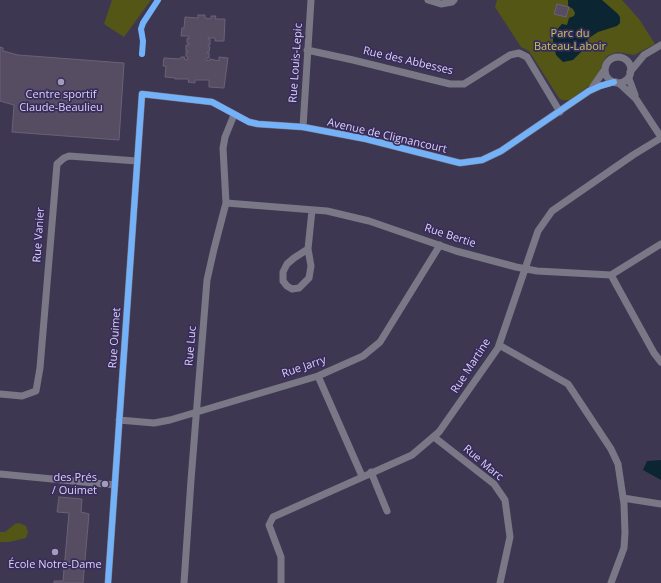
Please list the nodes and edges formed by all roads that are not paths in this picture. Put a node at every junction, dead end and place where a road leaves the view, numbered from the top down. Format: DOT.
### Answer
graph roads {
  1 [pos="312,0"];
  2 [pos="428,0"];
  3 [pos="454,0"];
  4 [pos="661,45"];
  5 [pos="307,50"];
  6 [pos="644,55"];
  7 [pos="620,57"];
  8 [pos="605,69"];
  9 [pos="630,72"];
  10 [pos="615,82"];
  11 [pos="589,91"];
  12 [pos="142,94"];
  13 [pos="636,99"];
  14 [pos="560,112"];
  15 [pos="234,115"];
  16 [pos="303,127"];
  17 [pos="661,137"];
  18 [pos="137,161"];
  19 [pos="226,203"];
  20 [pos="312,210"];
  21 [pos="661,244"];
  22 [pos="440,245"];
  23 [pos="308,249"];
  24 [pos="525,269"];
  25 [pos="611,275"];
  26 [pos="499,345"];
  27 [pos="661,362"];
  28 [pos="318,376"];
  29 [pos="0,394"];
  30 [pos="196,412"];
  31 [pos="119,420"];
  32 [pos="434,437"];
  33 [pos="371,472"];
  34 [pos="0,474"];
  35 [pos="362,476"];
  36 [pos="115,485"];
  37 [pos="623,498"];
  38 [pos="661,504"];
  39 [pos="387,511"];
  40 [pos="108,583"];
  41 [pos="184,583"];
  42 [pos="281,583"];
  43 [pos="500,583"];
  44 [pos="610,583"];
  1 -- 5 [label="street, Rue Louis-Lepic"];
  2 -- 3 [label="street"];
  4 -- 6 [label="street"];
  5 -- 14 [label="street, Rue des Abbesses"];
  5 -- 16 [label="street, Rue Louis-Lepic"];
  6 -- 7 [label="street"];
  6 -- 9 [label="street"];
  7 -- 8 [label="street"];
  7 -- 9 [label="street"];
  8 -- 10 [label="street"];
  8 -- 11 [label="street"];
  9 -- 10 [label="street"];
  9 -- 13 [label="street"];
  10 -- 11 [label="street"];
  10 -- 13 [label="street"];
  11 -- 14 [label="street, Avenue de Clignancourt"];
  12 -- 15 [label="street, Avenue de Clignancourt"];
  12 -- 18 [label="street, Rue Ouimet"];
  13 -- 17 [label="street"];
  14 -- 16 [label="street, Avenue de Clignancourt"];
  15 -- 16 [label="street, Avenue de Clignancourt"];
  15 -- 19 [label="street, Rue Luc"];
  17 -- 24 [label="street, Rue Martine"];
  18 -- 29 [label="street, Rue Vanier"];
  18 -- 31 [label="street, Rue Ouimet"];
  19 -- 20 [label="street, Rue Bertie"];
  19 -- 30 [label="street, Rue Luc"];
  20 -- 22 [label="street, Rue Bertie"];
  20 -- 23 [label="street"];
  21 -- 25 [label="street"];
  22 -- 24 [label="street, Rue Bertie"];
  22 -- 28 [label="street, Rue Jarry"];
  23 -- 23 [label="street"];
  24 -- 25 [label="street, Rue Bertie"];
  24 -- 26 [label="street, Rue Martine"];
  25 -- 27 [label="street"];
  26 -- 32 [label="street, Rue Martine"];
  26 -- 37 [label="street"];
  28 -- 30 [label="street, Rue Jarry"];
  28 -- 35 [label="street"];
  30 -- 31 [label="street, Rue Jarry"];
  30 -- 41 [label="street, Rue Luc"];
  31 -- 36 [label="street, Rue Ouimet"];
  32 -- 33 [label="street, Rue Martine"];
  32 -- 43 [label="street, Rue Marc"];
  33 -- 35 [label="street, Rue Martine"];
  33 -- 39 [label="street"];
  34 -- 36 [label="street"];
  35 -- 42 [label="street, Rue Martine"];
  36 -- 40 [label="street, Rue Ouimet"];
  37 -- 38 [label="street"];
  37 -- 44 [label="street"];
}
